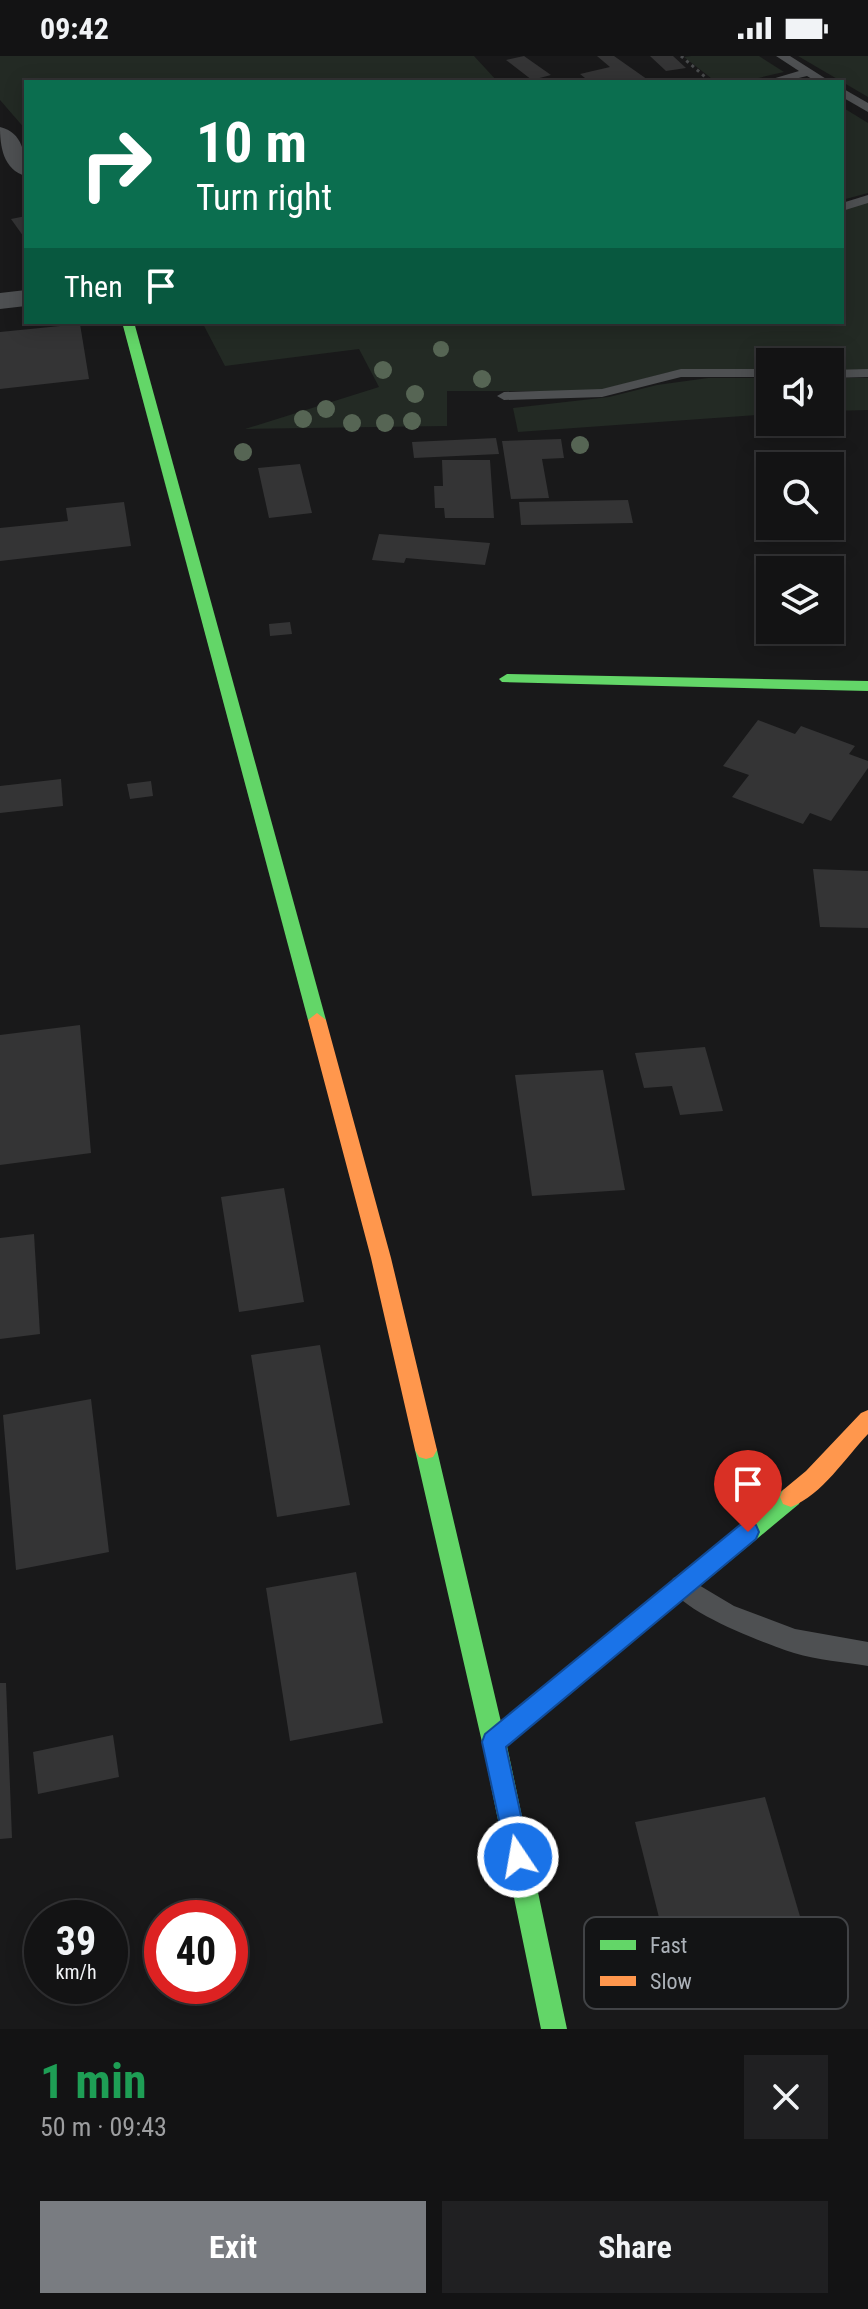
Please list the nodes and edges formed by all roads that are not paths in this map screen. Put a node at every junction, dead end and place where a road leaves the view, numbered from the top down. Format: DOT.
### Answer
graph roads {
  1 [pos="782,56"];
  2 [pos="809,72"];
  3 [pos="776,80"];
  4 [pos="822,80"];
  5 [pos="844,93"];
  6 [pos="868,108"];
  7 [pos="0,134"];
  8 [pos="24,165"];
  9 [pos="868,199"];
  10 [pos="844,206"];
  11 [pos="24,298"];
  12 [pos="0,301"];
  13 [pos="129,324"];
  14 [pos="756,373"];
  15 [pos="868,373"];
  16 [pos="844,374"];
  17 [pos="504,396"];
  18 [pos="507,679"];
  19 [pos="868,686"];
  20 [pos="868,1419"];
  21 [pos="682,1586"];
  22 [pos="868,1654"];
  23 [pos="494,1742"];
  24 [pos="554,2029"];
  1 -- 2 [label="lane"];
  2 -- 3 [label="lane"];
  2 -- 4 [label="lane"];
  5 -- 6 [label="lane"];
  7 -- 8 [label="street"];
  9 -- 10 [label="lane"];
  11 -- 12 [label="street"];
  13 -- 23 [label="street"];
  14 -- 17 [label="lane"];
  15 -- 16 [label="lane"];
  18 -- 19 [label="street"];
  20 -- 21 [label="street"];
  21 -- 22 [label="lane"];
  21 -- 23 [label="street"];
  23 -- 24 [label="street"];
}
